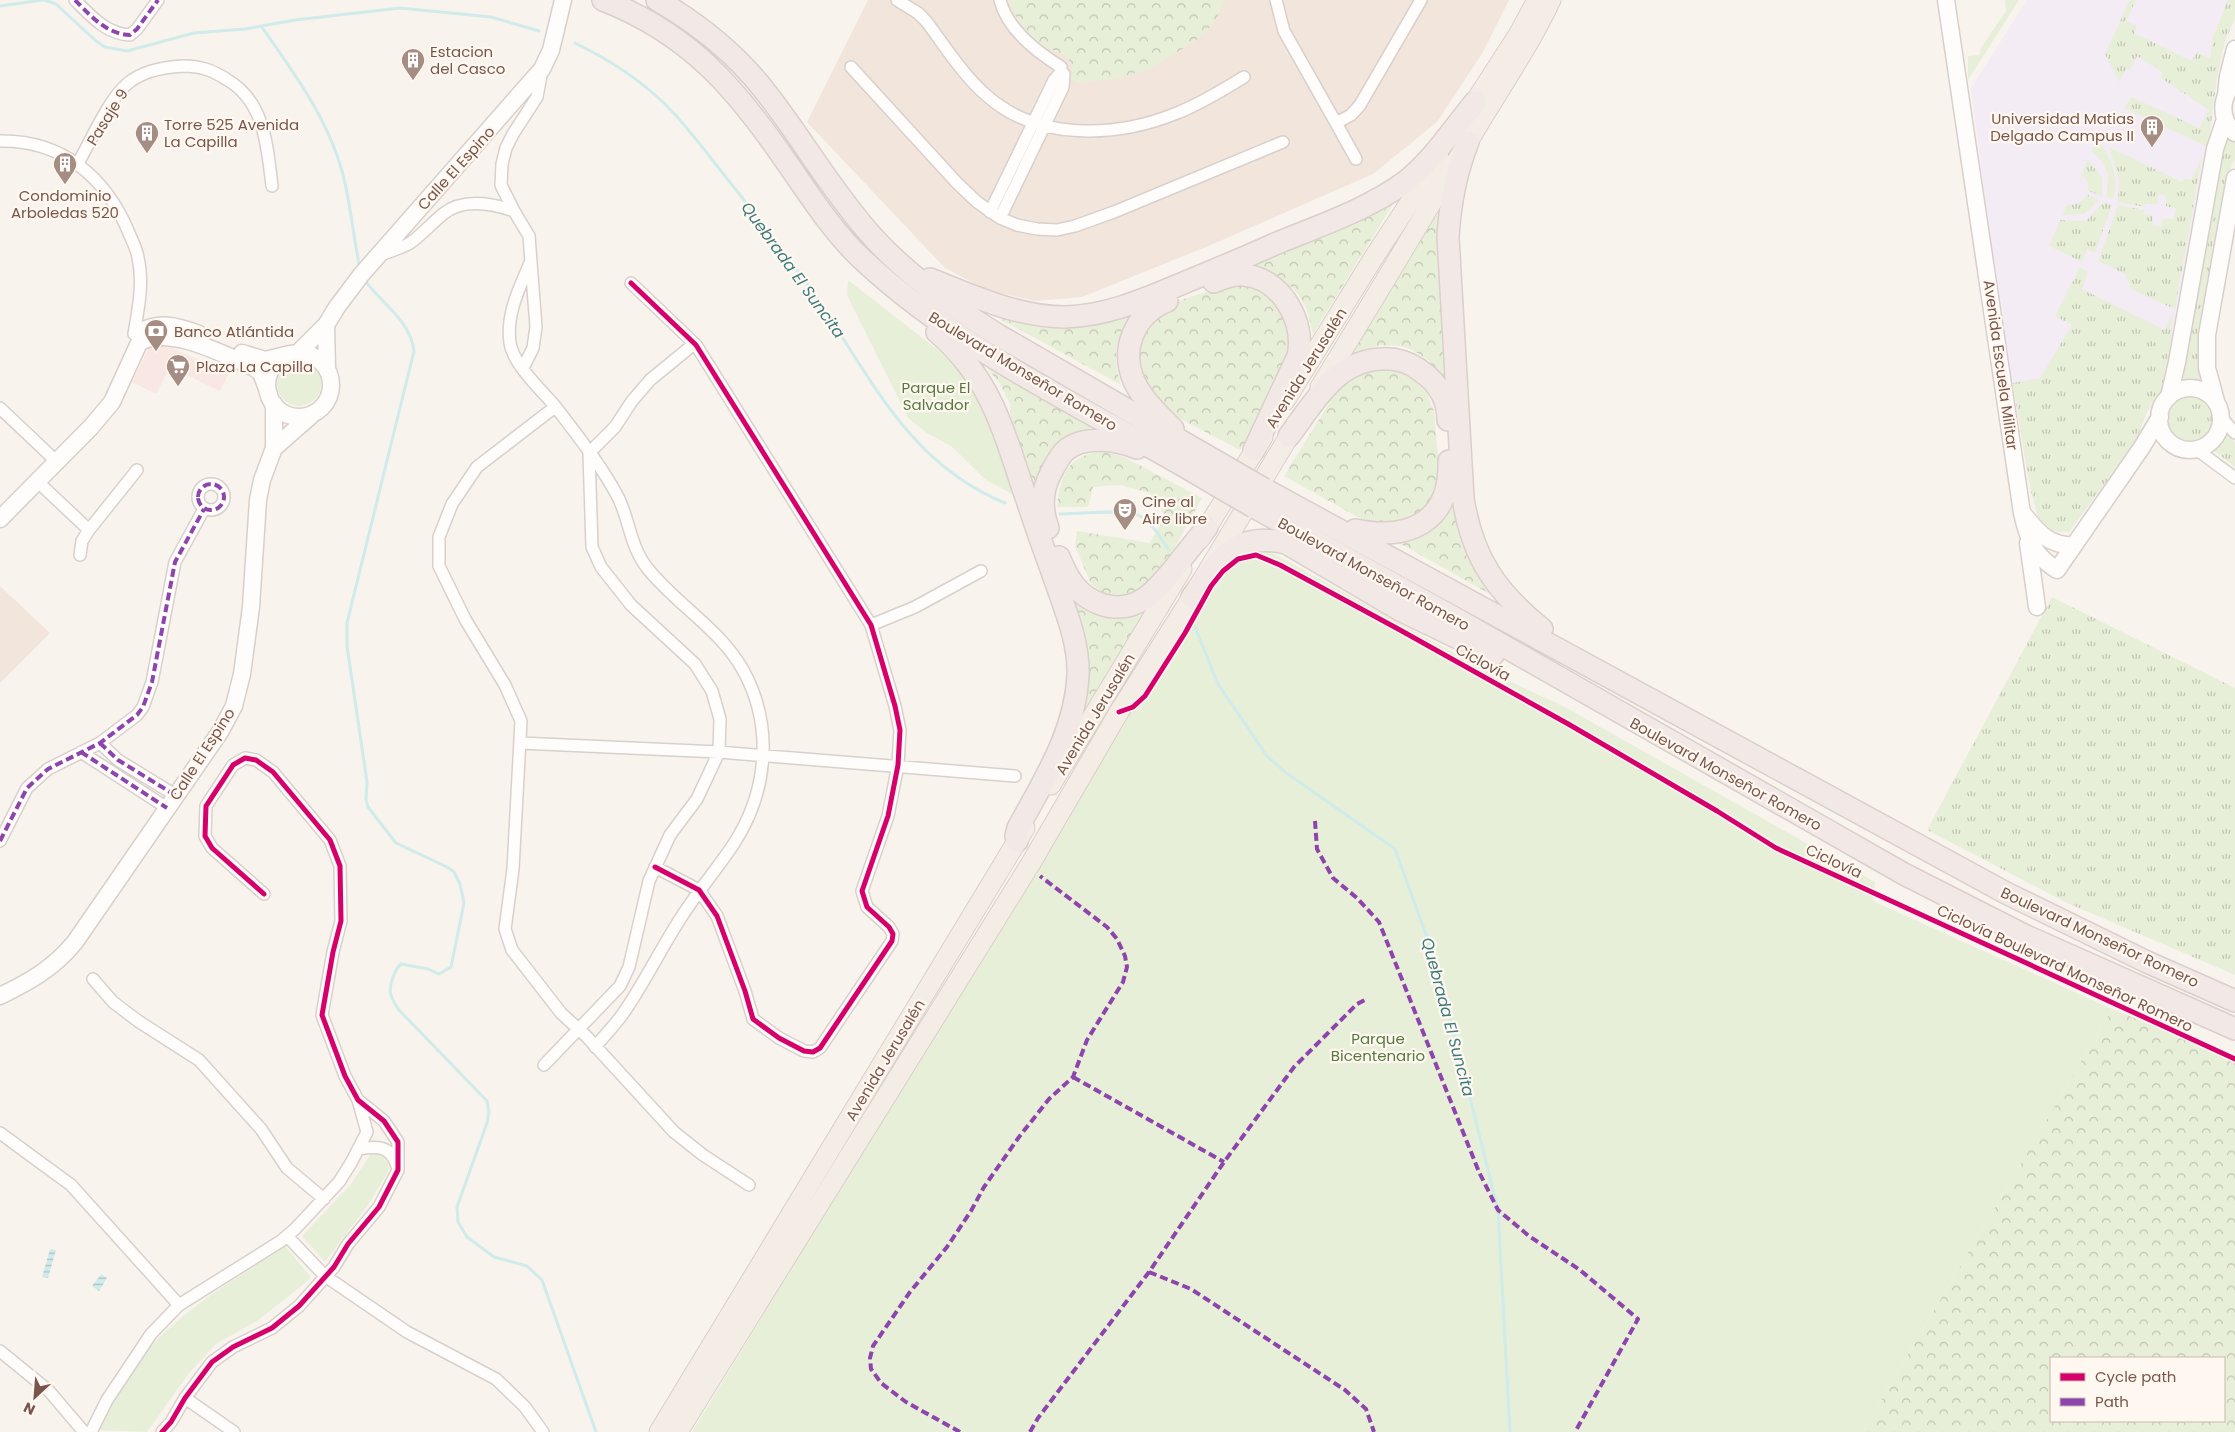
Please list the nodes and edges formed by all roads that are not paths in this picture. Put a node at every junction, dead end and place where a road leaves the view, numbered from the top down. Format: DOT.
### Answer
graph roads {
  1 [pos="75,0"];
  2 [pos="158,0"];
  3 [pos="563,0"];
  4 [pos="603,0"];
  5 [pos="657,0"];
  6 [pos="897,0"];
  7 [pos="1000,0"];
  8 [pos="1276,0"];
  9 [pos="1421,0"];
  10 [pos="1537,0"];
  11 [pos="1551,0"];
  12 [pos="1558,0"];
  13 [pos="1946,0"];
  14 [pos="1527,48"];
  15 [pos="2235,49"];
  16 [pos="851,66"];
  17 [pos="542,69"];
  18 [pos="1062,72"];
  19 [pos="1244,77"];
  20 [pos="2230,89"];
  21 [pos="1475,102"];
  22 [pos="2225,119"];
  23 [pos="1033,122"];
  24 [pos="1336,123"];
  25 [pos="1044,128"];
  26 [pos="2235,133"];
  27 [pos="0,141"];
  28 [pos="1282,142"];
  29 [pos="1468,142"];
  30 [pos="1356,159"];
  31 [pos="78,165"];
  32 [pos="2235,178"];
  33 [pos="272,186"];
  34 [pos="514,211"];
  35 [pos="990,212"];
  36 [pos="1000,218"];
  37 [pos="379,255"];
  38 [pos="862,260"];
  39 [pos="530,263"];
  40 [pos="907,269"];
  41 [pos="631,284"];
  42 [pos="139,298"];
  43 [pos="326,325"];
  44 [pos="154,331"];
  45 [pos="134,334"];
  46 [pos="694,344"];
  47 [pos="294,353"];
  48 [pos="327,368"];
  49 [pos="522,368"];
  50 [pos="2169,397"];
  51 [pos="271,399"];
  52 [pos="555,407"];
  53 [pos="0,408"];
  54 [pos="2219,409"];
  55 [pos="315,413"];
  56 [pos="100,414"];
  57 [pos="2160,417"];
  58 [pos="2235,433"];
  59 [pos="1289,436"];
  60 [pos="2169,441"];
  61 [pos="2142,447"];
  62 [pos="274,448"];
  63 [pos="2196,449"];
  64 [pos="1254,450"];
  65 [pos="589,453"];
  66 [pos="1183,454"];
  67 [pos="56,461"];
  68 [pos="137,470"];
  69 [pos="1221,476"];
  70 [pos="2235,478"];
  71 [pos="37,481"];
  72 [pos="204,509"];
  73 [pos="2022,513"];
  74 [pos="0,519"];
  75 [pos="1207,527"];
  76 [pos="1337,527"];
  77 [pos="89,530"];
  78 [pos="2028,538"];
  79 [pos="2073,546"];
  80 [pos="80,555"];
  81 [pos="981,571"];
  82 [pos="1192,597"];
  83 [pos="2036,607"];
  84 [pos="871,625"];
  85 [pos="1610,676"];
  86 [pos="1594,699"];
  87 [pos="100,743"];
  88 [pos="520,743"];
  89 [pos="81,752"];
  90 [pos="719,752"];
  91 [pos="764,755"];
  92 [pos="898,765"];
  93 [pos="134,770"];
  94 [pos="1015,776"];
  95 [pos="127,780"];
  96 [pos="171,801"];
  97 [pos="0,841"];
  98 [pos="1017,841"];
  99 [pos="655,867"];
  100 [pos="699,890"];
  101 [pos="264,894"];
  102 [pos="92,978"];
  103 [pos="0,996"];
  104 [pos="2235,1000"];
  105 [pos="578,1029"];
  106 [pos="2235,1029"];
  107 [pos="595,1047"];
  108 [pos="544,1065"];
  109 [pos="358,1100"];
  110 [pos="0,1133"];
  111 [pos="358,1149"];
  112 [pos="398,1170"];
  113 [pos="749,1185"];
  114 [pos="324,1199"];
  115 [pos="287,1236"];
  116 [pos="325,1276"];
  117 [pos="179,1305"];
  118 [pos="0,1352"];
  119 [pos="185,1398"];
  120 [pos="84,1432"];
  121 [pos="91,1432"];
  122 [pos="162,1432"];
  123 [pos="234,1432"];
  124 [pos="543,1432"];
  125 [pos="659,1432"];
  126 [pos="678,1432"];
  1 -- 2 [label="street"];
  3 -- 17 [label="street, Calle El Espino"];
  4 -- 38 [label="highway, Boulevard Monseñor Romero"];
  5 -- 40 [label="highway, Boulevard Monseñor Romero"];
  6 -- 23 [label="street"];
  7 -- 18 [label="street"];
  8 -- 24 [label="street"];
  9 -- 24 [label="street"];
  10 -- 21 [label="main road, Avenida Jerusalén"];
  11 -- 14 [label="main road, Avenida Jerusalén"];
  12 -- 14 [label="main road"];
  13 -- 73 [label="street, Avenida Escuela Militar"];
  14 -- 29 [label="main road, Avenida Jerusalén"];
  15 -- 20 [label="street"];
  16 -- 35 [label="street"];
  17 -- 34 [label="street"];
  17 -- 37 [label="street, Calle El Espino"];
  18 -- 23 [label="street"];
  18 -- 25 [label="street"];
  19 -- 25 [label="street"];
  20 -- 22 [label="street"];
  21 -- 40 [label="highway"];
  21 -- 64 [label="main road, Avenida Jerusalén"];
  22 -- 26 [label="street"];
  22 -- 50 [label="street"];
  23 -- 25 [label="street"];
  23 -- 35 [label="street"];
  24 -- 30 [label="street"];
  25 -- 36 [label="street"];
  27 -- 31 [label="street"];
  28 -- 36 [label="street"];
  29 -- 59 [label="main road, Avenida Jerusalén"];
  29 -- 85 [label="highway"];
  31 -- 33 [label="street, Pasaje 9"];
  31 -- 42 [label="street"];
  32 -- 54 [label="street"];
  34 -- 37 [label="street"];
  34 -- 39 [label="street"];
  35 -- 36 [label="street"];
  37 -- 43 [label="street, Calle El Espino"];
  38 -- 66 [label="highway, Boulevard Monseñor Romero"];
  38 -- 98 [label="highway"];
  39 -- 49 [label="street"];
  39 -- 49 [label="street"];
  40 -- 66 [label="highway, Boulevard Monseñor Romero"];
  41 -- 46 [label="street"];
  42 -- 44 [label="street"];
  42 -- 45 [label="street"];
  43 -- 47 [label="street, Calle El Espino"];
  43 -- 48 [label="street"];
  44 -- 45 [label="street"];
  44 -- 47 [label="street"];
  44 -- 51 [label="street"];
  44 -- 56 [label="street"];
  45 -- 56 [label="street"];
  46 -- 65 [label="street"];
  46 -- 84 [label="street"];
  47 -- 48 [label="street"];
  47 -- 51 [label="street"];
  48 -- 55 [label="street"];
  49 -- 52 [label="street"];
  50 -- 54 [label="street"];
  50 -- 57 [label="street"];
  51 -- 55 [label="street"];
  51 -- 62 [label="street, Calle El Espino"];
  52 -- 65 [label="street"];
  52 -- 88 [label="street"];
  53 -- 67 [label="street"];
  54 -- 58 [label="street"];
  54 -- 63 [label="street"];
  55 -- 62 [label="street, Calle El Espino"];
  56 -- 67 [label="street"];
  57 -- 60 [label="street"];
  57 -- 61 [label="street, Avenida Escuela Militar"];
  59 -- 76 [label="highway"];
  59 -- 82 [label="main road, Avenida Jerusalén"];
  60 -- 61 [label="street"];
  60 -- 63 [label="street"];
  61 -- 79 [label="street, Avenida Escuela Militar"];
  62 -- 96 [label="street, Calle El Espino"];
  63 -- 70 [label="street"];
  64 -- 66 [label="highway"];
  64 -- 75 [label="main road, Avenida Jerusalén"];
  65 -- 90 [label="street"];
  65 -- 91 [label="street"];
  66 -- 69 [label="highway, Boulevard Monseñor Romero"];
  66 -- 75 [label="highway"];
  67 -- 71 [label="street"];
  68 -- 77 [label="street"];
  69 -- 76 [label="highway, Boulevard Monseñor Romero, bridge"];
  69 -- 86 [label="highway, Boulevard Monseñor Romero, bridge"];
  71 -- 74 [label="street"];
  71 -- 77 [label="street"];
  72 -- 87 [label="street"];
  73 -- 78 [label="street, Avenida Escuela Militar"];
  73 -- 79 [label="street"];
  75 -- 98 [label="main road, Avenida Jerusalén"];
  76 -- 85 [label="highway, Boulevard Monseñor Romero"];
  77 -- 80 [label="street"];
  78 -- 79 [label="street, Avenida Escuela Militar"];
  78 -- 83 [label="street"];
  81 -- 84 [label="street"];
  82 -- 86 [label="highway"];
  82 -- 126 [label="main road, Avenida Jerusalén"];
  84 -- 92 [label="street"];
  85 -- 104 [label="highway, Boulevard Monseñor Romero"];
  86 -- 106 [label="highway, Boulevard Monseñor Romero"];
  87 -- 89 [label="street"];
  87 -- 93 [label="street"];
  88 -- 90 [label="street"];
  88 -- 105 [label="street"];
  89 -- 95 [label="street"];
  89 -- 97 [label="street"];
  90 -- 91 [label="street"];
  90 -- 99 [label="street"];
  91 -- 92 [label="street"];
  91 -- 100 [label="street"];
  92 -- 94 [label="street"];
  92 -- 100 [label="street"];
  93 -- 95 [label="street"];
  93 -- 96 [label="street"];
  95 -- 96 [label="street"];
  96 -- 103 [label="street, Calle El Espino"];
  98 -- 125 [label="main road, Avenida Jerusalén"];
  99 -- 100 [label="street"];
  99 -- 105 [label="street"];
  100 -- 107 [label="street"];
  101 -- 109 [label="street"];
  102 -- 114 [label="street"];
  105 -- 107 [label="street"];
  105 -- 108 [label="street"];
  107 -- 113 [label="street"];
  109 -- 111 [label="street"];
  109 -- 112 [label="street"];
  110 -- 117 [label="street"];
  111 -- 112 [label="street"];
  111 -- 114 [label="street"];
  112 -- 116 [label="street"];
  114 -- 115 [label="street"];
  115 -- 116 [label="street"];
  115 -- 117 [label="street"];
  116 -- 119 [label="street"];
  116 -- 124 [label="street"];
  117 -- 121 [label="street"];
  118 -- 120 [label="street"];
  119 -- 122 [label="street"];
  119 -- 123 [label="street"];
}
